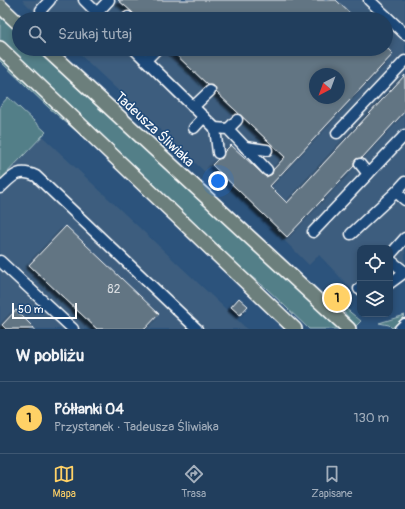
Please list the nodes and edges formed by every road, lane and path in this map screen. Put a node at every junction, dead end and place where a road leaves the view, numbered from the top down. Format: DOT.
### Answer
graph roads {
  1 [pos="50,0"];
  2 [pos="84,0"];
  3 [pos="109,0"];
  4 [pos="369,0"];
  5 [pos="0,6"];
  6 [pos="41,10"];
  7 [pos="96,12"];
  8 [pos="102,12"];
  9 [pos="382,12"];
  10 [pos="12,17"];
  11 [pos="393,23"];
  12 [pos="405,34"];
  13 [pos="0,48"];
  14 [pos="54,56"];
  15 [pos="142,56"];
  16 [pos="150,56"];
  17 [pos="146,60"];
  18 [pos="405,61"];
  19 [pos="210,91"];
  20 [pos="193,107"];
  21 [pos="204,117"];
  22 [pos="237,120"];
  23 [pos="194,128"];
  24 [pos="215,128"];
  25 [pos="228,129"];
  26 [pos="337,133"];
  27 [pos="405,135"];
  28 [pos="245,147"];
  29 [pos="267,150"];
  30 [pos="218,153"];
  31 [pos="360,164"];
  32 [pos="267,170"];
  33 [pos="368,174"];
  34 [pos="405,182"];
  35 [pos="0,188"];
  36 [pos="396,192"];
  37 [pos="405,200"];
  38 [pos="313,232"];
  39 [pos="351,234"];
  40 [pos="405,238"];
  41 [pos="393,252"];
  42 [pos="0,262"];
  43 [pos="393,262"];
  44 [pos="405,272"];
  45 [pos="393,281"];
  46 [pos="405,324"];
  47 [pos="73,329"];
  48 [pos="197,329"];
  49 [pos="295,329"];
  50 [pos="350,329"];
  51 [pos="400,329"];
  1 -- 6 [label="street"];
  2 -- 7 [label="street"];
  3 -- 8 [label="street"];
  4 -- 9 [label="street"];
  5 -- 10 [label="main road"];
  11 -- 12 [label="street"];
  13 -- 49 [label="main road"];
  14 -- 50 [label="main road, Tadeusza Śliwiaka"];
  15 -- 17 [label="street"];
  16 -- 17 [label="street"];
  17 -- 20 [label="street"];
  18 -- 26 [label="street"];
  19 -- 20 [label="street"];
  20 -- 21 [label="street"];
  21 -- 23 [label="street"];
  21 -- 24 [label="street"];
  22 -- 25 [label="street"];
  24 -- 25 [label="street"];
  24 -- 30 [label="street"];
  25 -- 28 [label="street"];
  27 -- 33 [label="street"];
  28 -- 29 [label="street"];
  28 -- 32 [label="street"];
  31 -- 33 [label="street"];
  33 -- 38 [label="street"];
  34 -- 36 [label="street"];
  35 -- 48 [label="street"];
  36 -- 37 [label="street"];
  36 -- 39 [label="street"];
  40 -- 41 [label="street"];
  42 -- 47 [label="street"];
  43 -- 44 [label="street"];
  44 -- 45 [label="street"];
  46 -- 51 [label="street"];
}
